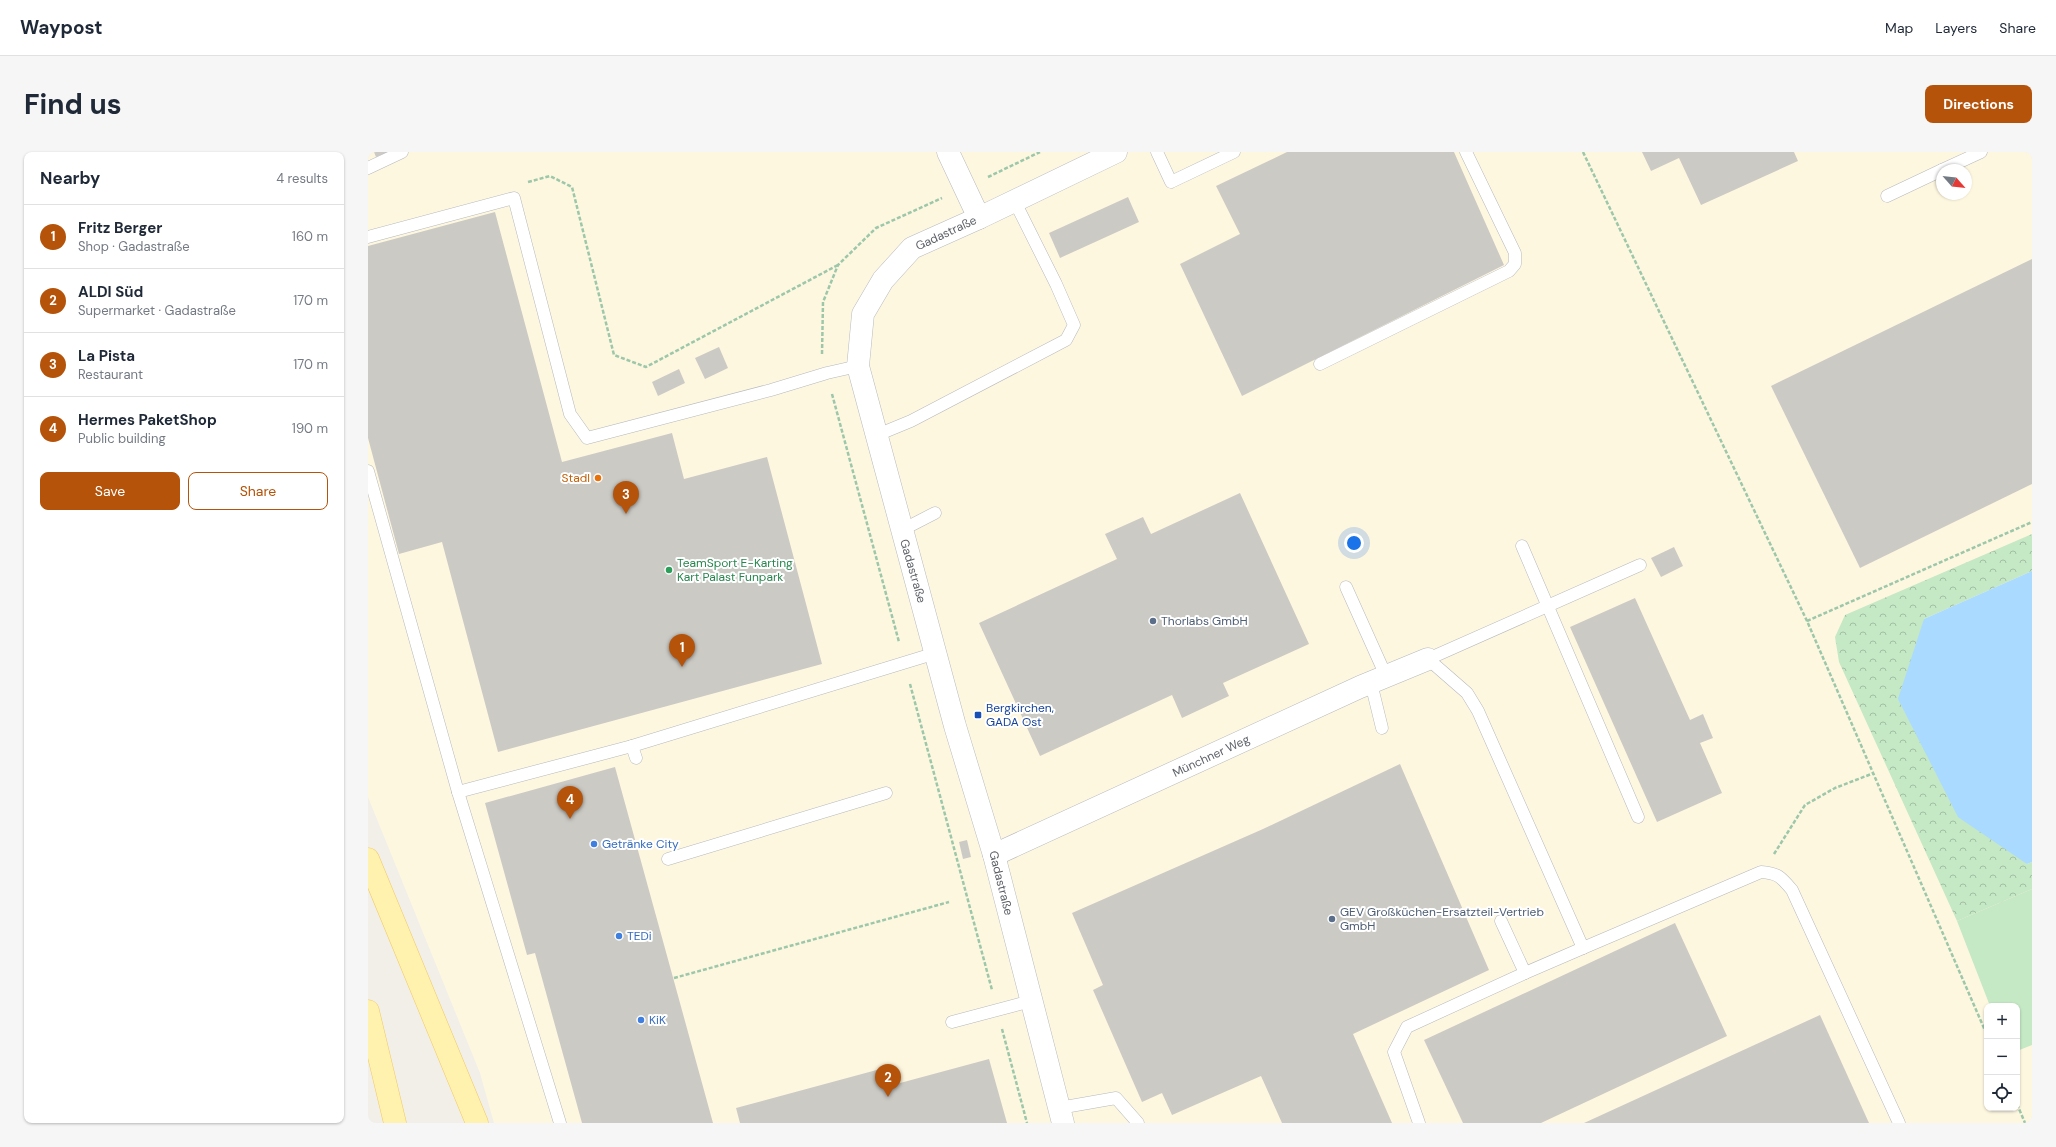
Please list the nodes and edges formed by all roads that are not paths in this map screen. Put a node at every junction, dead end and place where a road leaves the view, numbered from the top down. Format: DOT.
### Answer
graph roads {
  1 [pos="402,152"];
  2 [pos="948,152"];
  3 [pos="1116,152"];
  4 [pos="1157,152"];
  5 [pos="1234,152"];
  6 [pos="1466,152"];
  7 [pos="1981,152"];
  8 [pos="1955,164"];
  9 [pos="368,168"];
  10 [pos="1936,173"];
  11 [pos="1887,196"];
  12 [pos="1014,200"];
  13 [pos="979,218"];
  14 [pos="368,237"];
  15 [pos="1320,364"];
  16 [pos="858,366"];
  17 [pos="877,435"];
  18 [pos="368,470"];
  19 [pos="934,513"];
  20 [pos="902,530"];
  21 [pos="1522,546"];
  22 [pos="1640,565"];
  23 [pos="1346,587"];
  24 [pos="1548,605"];
  25 [pos="936,654"];
  26 [pos="1428,659"];
  27 [pos="1379,680"];
  28 [pos="1382,728"];
  29 [pos="632,746"];
  30 [pos="636,758"];
  31 [pos="458,792"];
  32 [pos="886,794"];
  33 [pos="1638,817"];
  34 [pos="994,855"];
  35 [pos="368,859"];
  36 [pos="668,859"];
  37 [pos="1501,921"];
  38 [pos="1583,948"];
  39 [pos="1525,973"];
  40 [pos="1031,1001"];
  41 [pos="368,1011"];
  42 [pos="952,1022"];
  43 [pos="1061,1115"];
  44 [pos="394,1123"];
  45 [pos="477,1123"];
  46 [pos="560,1123"];
  47 [pos="1138,1123"];
  48 [pos="1419,1123"];
  49 [pos="1899,1123"];
  1 -- 9 [label="lane"];
  2 -- 13 [label="street"];
  3 -- 12 [label="street, Gadastraße"];
  4 -- 5 [label="lane"];
  6 -- 15 [label="lane"];
  7 -- 8 [label="lane"];
  10 -- 11 [label="lane"];
  12 -- 13 [label="street, Gadastraße"];
  12 -- 17 [label="lane"];
  13 -- 16 [label="street, Gadastraße"];
  14 -- 16 [label="lane"];
  16 -- 17 [label="street, Gadastraße"];
  17 -- 20 [label="street, Gadastraße"];
  18 -- 31 [label="lane"];
  19 -- 20 [label="lane"];
  20 -- 25 [label="street, Gadastraße"];
  21 -- 24 [label="lane"];
  22 -- 24 [label="lane"];
  23 -- 27 [label="lane"];
  24 -- 26 [label="lane"];
  24 -- 33 [label="lane"];
  25 -- 29 [label="lane"];
  25 -- 34 [label="street, Gadastraße"];
  26 -- 27 [label="street, Münchner Weg"];
  26 -- 38 [label="lane"];
  27 -- 28 [label="lane"];
  27 -- 34 [label="street, Münchner Weg"];
  29 -- 30 [label="lane"];
  29 -- 31 [label="lane"];
  31 -- 46 [label="lane"];
  32 -- 36 [label="lane"];
  34 -- 40 [label="street, Gadastraße"];
  35 -- 45 [label="main road"];
  37 -- 39 [label="lane"];
  38 -- 39 [label="lane"];
  38 -- 49 [label="lane"];
  39 -- 48 [label="lane"];
  40 -- 42 [label="lane"];
  40 -- 43 [label="street, Gadastraße"];
  41 -- 44 [label="main road"];
  43 -- 47 [label="lane"];
}
